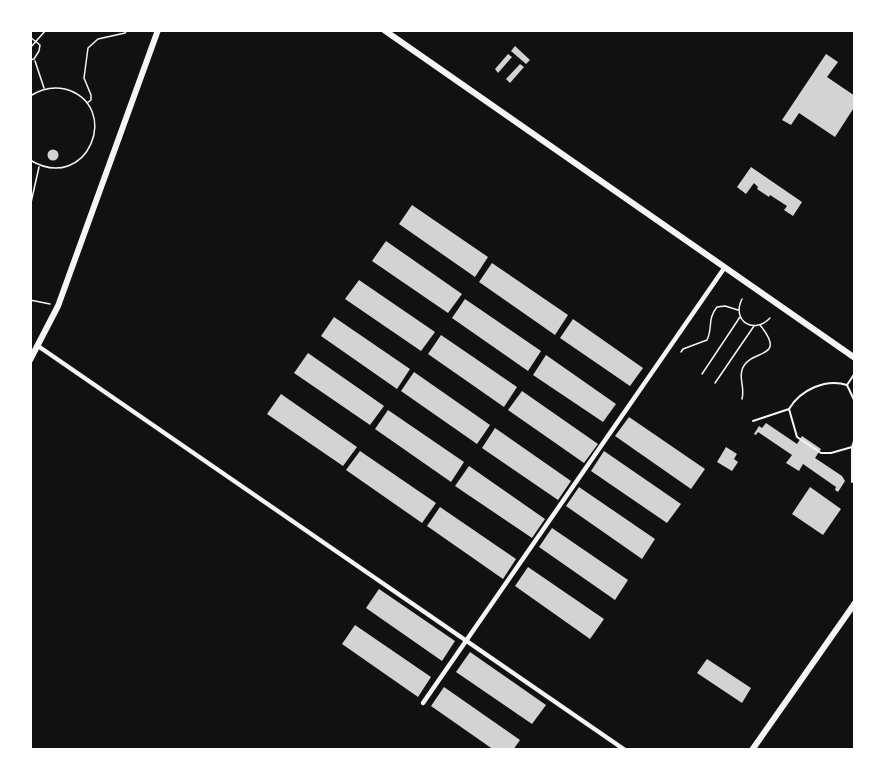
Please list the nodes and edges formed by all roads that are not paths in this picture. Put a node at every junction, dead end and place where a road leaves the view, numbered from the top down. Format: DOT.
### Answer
graph roads {
  1 [pos="158,30"];
  2 [pos="384,30"];
  3 [pos="725,267"];
  4 [pos="38,346"];
  5 [pos="855,358"];
  6 [pos="30,360"];
  7 [pos="855,373"];
  8 [pos="847,385"];
  9 [pos="855,402"];
  10 [pos="789,409"];
  11 [pos="753,421"];
  12 [pos="855,438"];
  13 [pos="852,447"];
  14 [pos="852,482"];
  15 [pos="855,603"];
  16 [pos="466,641"];
  17 [pos="423,703"];
  18 [pos="625,750"];
  19 [pos="752,750"];
  1 -- 4 [label="street"];
  2 -- 3 [label="street"];
  3 -- 5 [label="street"];
  3 -- 16 [label="street"];
  4 -- 6 [label="street"];
  4 -- 16 [label="street"];
  7 -- 8 [label="lane"];
  8 -- 9 [label="lane"];
  8 -- 10 [label="lane"];
  10 -- 11 [label="lane"];
  10 -- 13 [label="lane"];
  12 -- 13 [label="lane"];
  13 -- 14 [label="lane"];
  15 -- 19 [label="street"];
  16 -- 17 [label="street"];
  16 -- 18 [label="street"];
}
